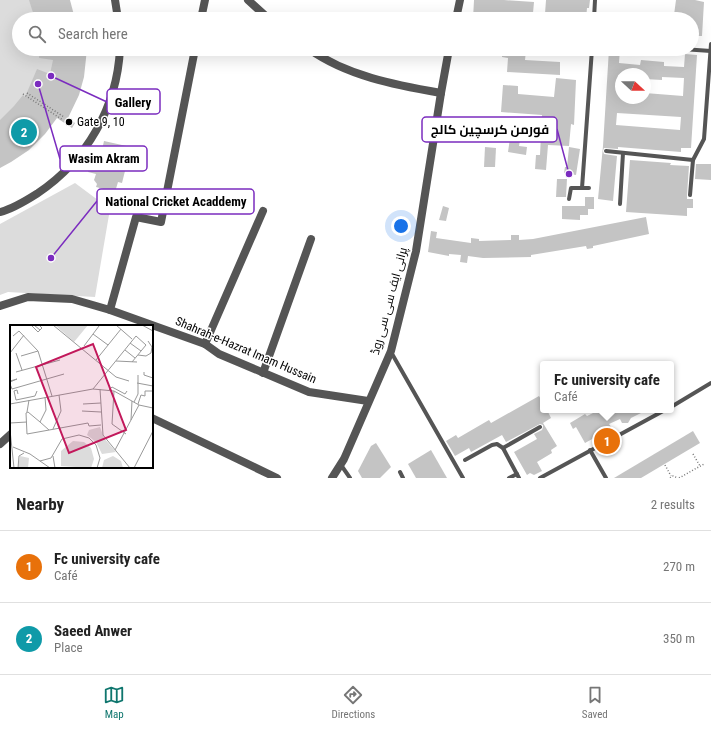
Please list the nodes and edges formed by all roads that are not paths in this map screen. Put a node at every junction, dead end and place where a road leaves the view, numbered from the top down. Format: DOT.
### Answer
graph roads {
  1 [pos="115,0"];
  2 [pos="205,0"];
  3 [pos="248,0"];
  4 [pos="460,0"];
  5 [pos="595,0"];
  6 [pos="117,12"];
  7 [pos="202,12"];
  8 [pos="261,12"];
  9 [pos="457,12"];
  10 [pos="594,12"];
  11 [pos="711,44"];
  12 [pos="699,50"];
  13 [pos="711,51"];
  14 [pos="119,56"];
  15 [pos="194,56"];
  16 [pos="318,56"];
  17 [pos="448,56"];
  18 [pos="591,56"];
  19 [pos="441,93"];
  20 [pos="606,152"];
  21 [pos="624,153"];
  22 [pos="693,160"];
  23 [pos="582,188"];
  24 [pos="588,188"];
  25 [pos="690,195"];
  26 [pos="569,199"];
  27 [pos="620,204"];
  28 [pos="263,211"];
  29 [pos="0,212"];
  30 [pos="311,239"];
  31 [pos="0,306"];
  32 [pos="110,310"];
  33 [pos="152,325"];
  34 [pos="153,325"];
  35 [pos="205,344"];
  36 [pos="391,351"];
  37 [pos="263,373"];
  38 [pos="711,383"];
  39 [pos="368,401"];
  40 [pos="674,405"];
  41 [pos="659,413"];
  42 [pos="153,418"];
  43 [pos="540,426"];
  44 [pos="10,435"];
  45 [pos="0,444"];
  46 [pos="503,448"];
  47 [pos="590,450"];
  48 [pos="466,460"];
  49 [pos="340,464"];
  50 [pos="400,472"];
  51 [pos="518,476"];
  52 [pos="277,478"];
  53 [pos="332,478"];
  54 [pos="350,478"];
  55 [pos="404,478"];
  56 [pos="463,478"];
  57 [pos="509,478"];
  58 [pos="540,478"];
  59 [pos="606,478"];
  1 -- 6 [label="street"];
  2 -- 7 [label="street"];
  3 -- 8 [label="street"];
  4 -- 9 [label="street"];
  5 -- 10 [label="lane"];
  11 -- 13 [label="lane"];
  12 -- 13 [label="lane"];
  13 -- 22 [label="lane"];
  14 -- 29 [label="street"];
  15 -- 32 [label="street"];
  16 -- 19 [label="street"];
  17 -- 19 [label="street, پرانی ایف سی سی روڈ"];
  18 -- 23 [label="lane"];
  19 -- 36 [label="street, پرانی ایف سی سی روڈ"];
  20 -- 21 [label="lane"];
  21 -- 22 [label="lane"];
  21 -- 27 [label="lane"];
  22 -- 25 [label="lane"];
  23 -- 24 [label="lane"];
  23 -- 26 [label="lane"];
  28 -- 35 [label="street"];
  30 -- 37 [label="street"];
  31 -- 32 [label="street, Shahrah-e-Hazrat Imam Hussain"];
  32 -- 33 [label="street, Shahrah-e-Hazrat Imam Hussain"];
  34 -- 35 [label="street, Shahrah-e-Hazrat Imam Hussain"];
  35 -- 37 [label="street, Shahrah-e-Hazrat Imam Hussain"];
  36 -- 39 [label="street, پرانی ایف سی سی روڈ"];
  36 -- 56 [label="lane"];
  37 -- 39 [label="street, Shahrah-e-Hazrat Imam Hussain"];
  38 -- 40 [label="lane"];
  39 -- 49 [label="street, پرانی ایف سی سی روڈ"];
  41 -- 47 [label="lane"];
  42 -- 52 [label="street"];
  43 -- 46 [label="lane"];
  44 -- 45 [label="street"];
  46 -- 48 [label="lane"];
  46 -- 51 [label="lane"];
  47 -- 58 [label="lane"];
  47 -- 59 [label="lane"];
  49 -- 53 [label="street, پرانی ایف سی سی روڈ"];
  49 -- 54 [label="lane"];
  50 -- 55 [label="lane"];
  51 -- 57 [label="lane"];
}
